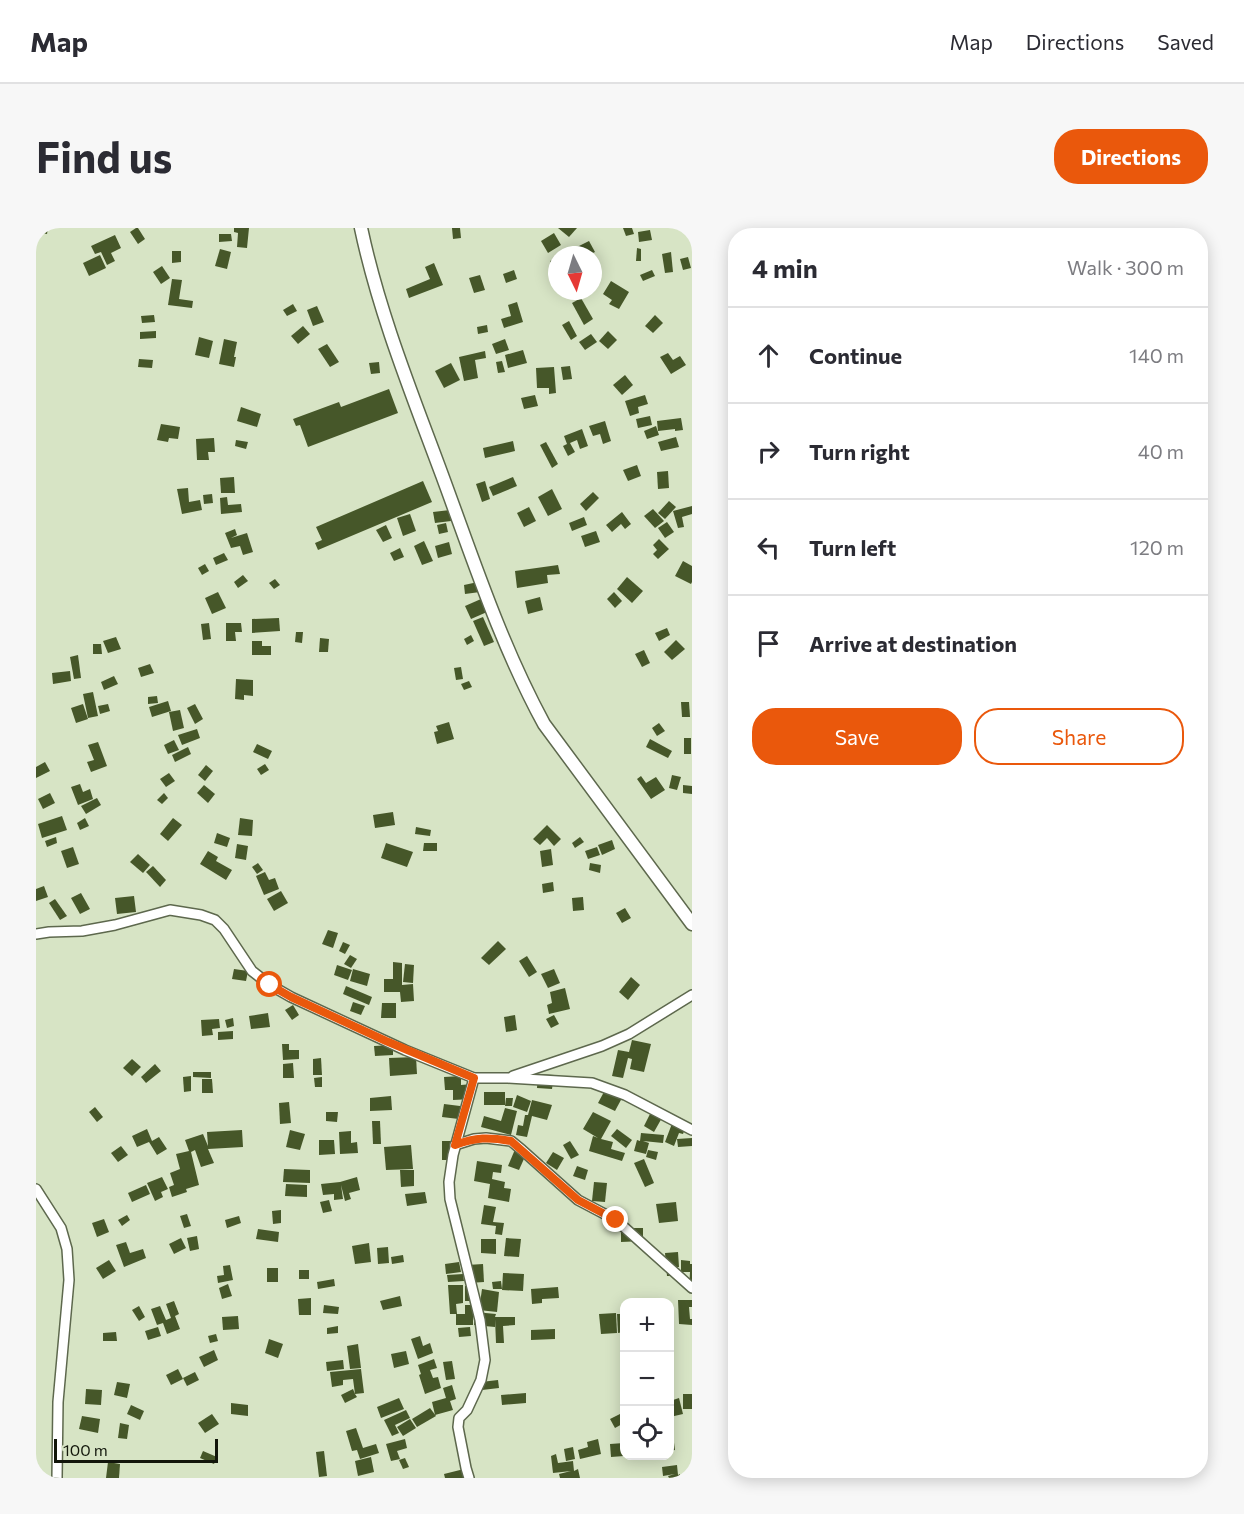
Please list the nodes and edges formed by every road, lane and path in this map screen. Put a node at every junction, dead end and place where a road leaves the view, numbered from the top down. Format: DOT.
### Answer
graph roads {
  1 [pos="361,228"];
  2 [pos="692,924"];
  3 [pos="36,934"];
  4 [pos="692,996"];
  5 [pos="474,1078"];
  6 [pos="508,1078"];
  7 [pos="692,1130"];
  8 [pos="455,1145"];
  9 [pos="36,1189"];
  10 [pos="692,1288"];
  11 [pos="57,1478"];
  12 [pos="470,1478"];
  1 -- 2 [label="main road"];
  3 -- 5 [label="street"];
  4 -- 6 [label="street"];
  5 -- 6 [label="street"];
  5 -- 8 [label="street"];
  6 -- 7 [label="street"];
  8 -- 10 [label="street"];
  8 -- 12 [label="street"];
  9 -- 11 [label="street"];
}
